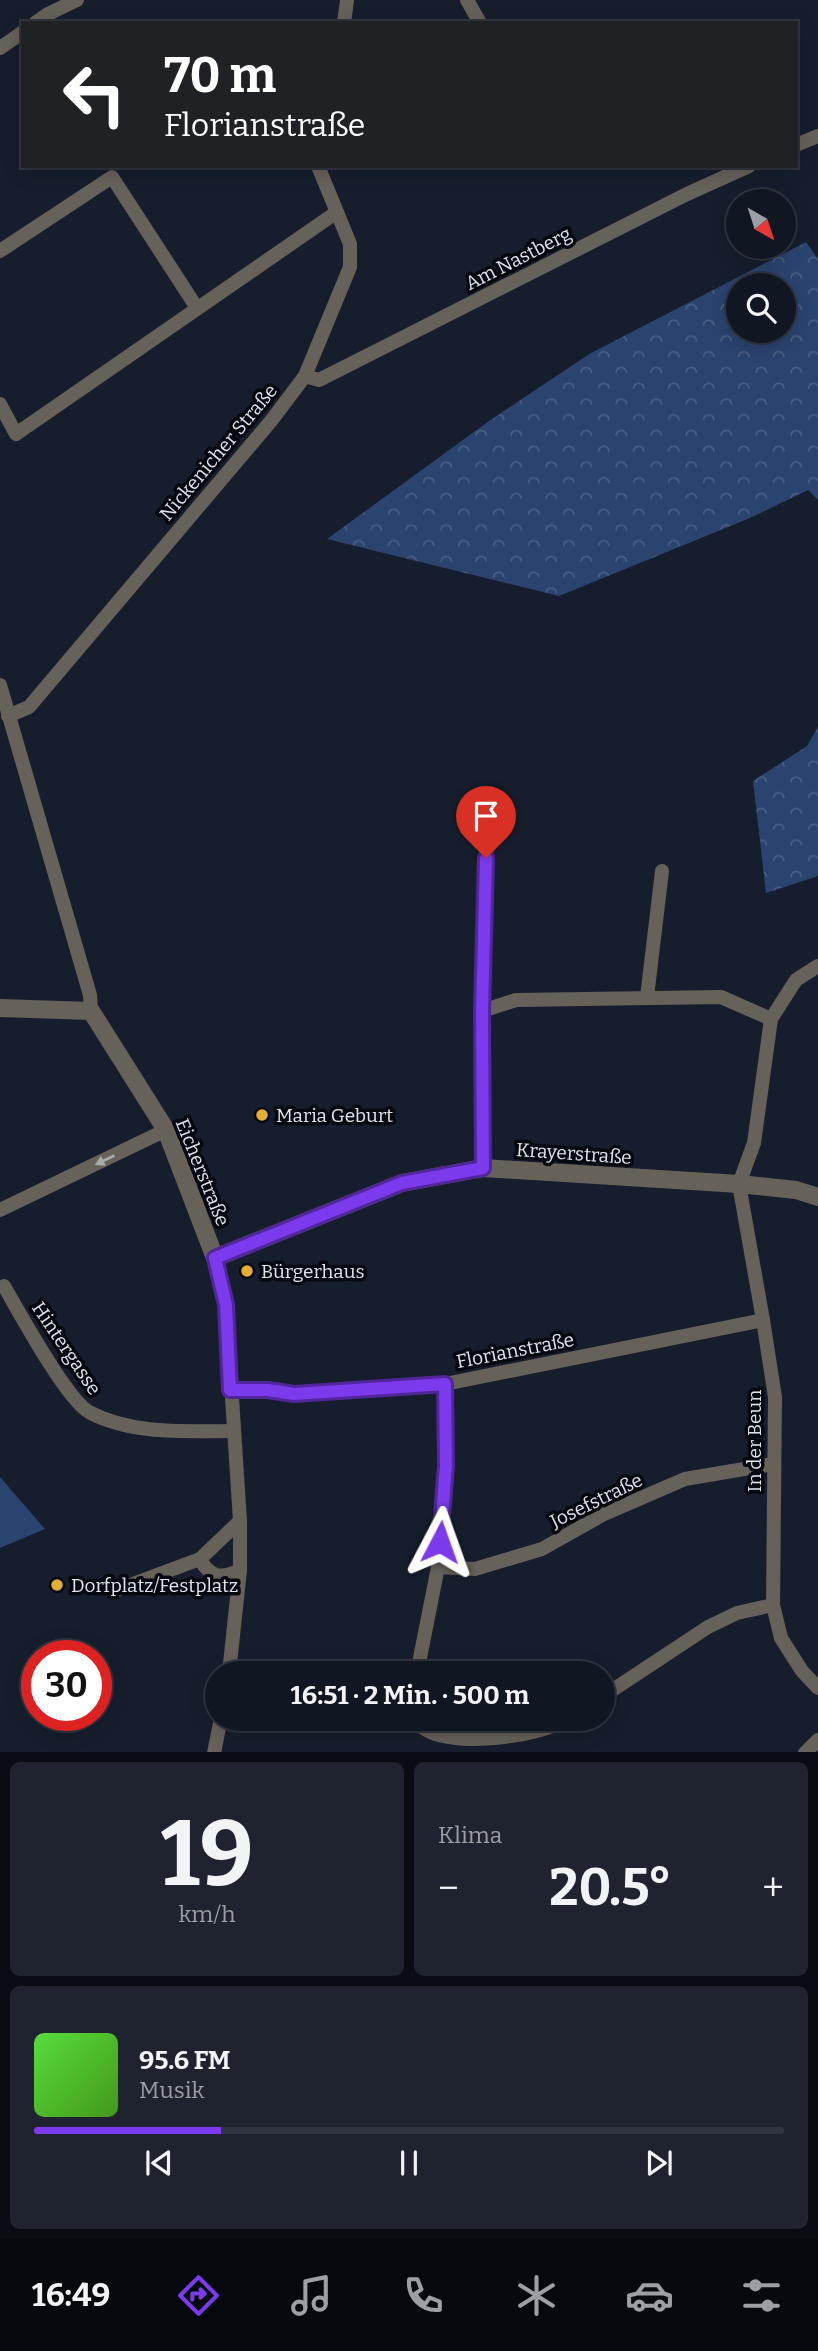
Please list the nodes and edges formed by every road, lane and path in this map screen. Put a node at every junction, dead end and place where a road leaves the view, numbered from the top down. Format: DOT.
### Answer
graph roads {
  1 [pos="77,0"];
  2 [pos="347,0"];
  3 [pos="467,0"];
  4 [pos="39,21"];
  5 [pos="344,21"];
  6 [pos="479,21"];
  7 [pos="21,33"];
  8 [pos="0,48"];
  9 [pos="818,136"];
  10 [pos="798,144"];
  11 [pos="319,168"];
  12 [pos="745,168"];
  13 [pos="337,212"];
  14 [pos="0,251"];
  15 [pos="197,309"];
  16 [pos="304,376"];
  17 [pos="0,404"];
  18 [pos="0,685"];
  19 [pos="8,716"];
  20 [pos="487,833"];
  21 [pos="662,871"];
  22 [pos="818,966"];
  23 [pos="647,996"];
  24 [pos="0,1008"];
  25 [pos="91,1011"];
  26 [pos="482,1011"];
  27 [pos="771,1018"];
  28 [pos="166,1130"];
  29 [pos="483,1168"];
  30 [pos="738,1184"];
  31 [pos="818,1198"];
  32 [pos="0,1210"];
  33 [pos="215,1258"];
  34 [pos="4,1286"];
  35 [pos="764,1320"];
  36 [pos="445,1384"];
  37 [pos="230,1390"];
  38 [pos="233,1431"];
  39 [pos="773,1464"];
  40 [pos="240,1521"];
  41 [pos="200,1559"];
  42 [pos="438,1567"];
  43 [pos="240,1570"];
  44 [pos="114,1591"];
  45 [pos="773,1605"];
  46 [pos="230,1661"];
  47 [pos="419,1661"];
  48 [pos="615,1688"];
  49 [pos="818,1688"];
  50 [pos="218,1731"];
  51 [pos="423,1731"];
  52 [pos="541,1731"];
  53 [pos="818,1740"];
  54 [pos="214,1752"];
  55 [pos="805,1752"];
  1 -- 4 [label="street"];
  2 -- 5 [label="street"];
  3 -- 6 [label="street"];
  7 -- 8 [label="street"];
  9 -- 10 [label="street"];
  11 -- 13 [label="street, Nickenicher Straße"];
  12 -- 16 [label="street, Am Nastberg"];
  13 -- 15 [label="street"];
  13 -- 16 [label="street, Nickenicher Straße"];
  14 -- 15 [label="street"];
  15 -- 17 [label="street"];
  16 -- 19 [label="street, Nickenicher Straße"];
  18 -- 19 [label="street, Eicherstraße"];
  19 -- 25 [label="street, Eicherstraße"];
  20 -- 26 [label="street"];
  21 -- 23 [label="street"];
  22 -- 27 [label="street"];
  23 -- 26 [label="street"];
  23 -- 27 [label="street"];
  24 -- 25 [label="street"];
  25 -- 28 [label="street, Eicherstraße"];
  26 -- 29 [label="street"];
  27 -- 30 [label="street"];
  28 -- 32 [label="street, one-way"];
  28 -- 33 [label="street, Eicherstraße"];
  29 -- 30 [label="street, Krayerstraße"];
  29 -- 33 [label="street, Krayerstraße"];
  30 -- 31 [label="street, Krayerstraße"];
  30 -- 35 [label="street, In der Beun"];
  33 -- 37 [label="street, Eicherstraße"];
  34 -- 38 [label="street, Hintergasse"];
  35 -- 36 [label="street, Florianstraße"];
  35 -- 39 [label="street, In der Beun"];
  36 -- 37 [label="street, Florianstraße"];
  36 -- 42 [label="street"];
  37 -- 38 [label="street, Eicherstraße"];
  38 -- 40 [label="street, Eicherstraße"];
  39 -- 42 [label="street, Josefstraße"];
  39 -- 45 [label="street, In der Beun"];
  40 -- 41 [label="street"];
  40 -- 43 [label="street, Eicherstraße"];
  41 -- 43 [label="street"];
  41 -- 44 [label="street"];
  42 -- 47 [label="street"];
  43 -- 46 [label="street, Eicherstraße"];
  45 -- 48 [label="street"];
  45 -- 49 [label="street, In der Beun"];
  50 -- 54 [label="street"];
  51 -- 52 [label="street"];
  53 -- 55 [label="street"];
}
